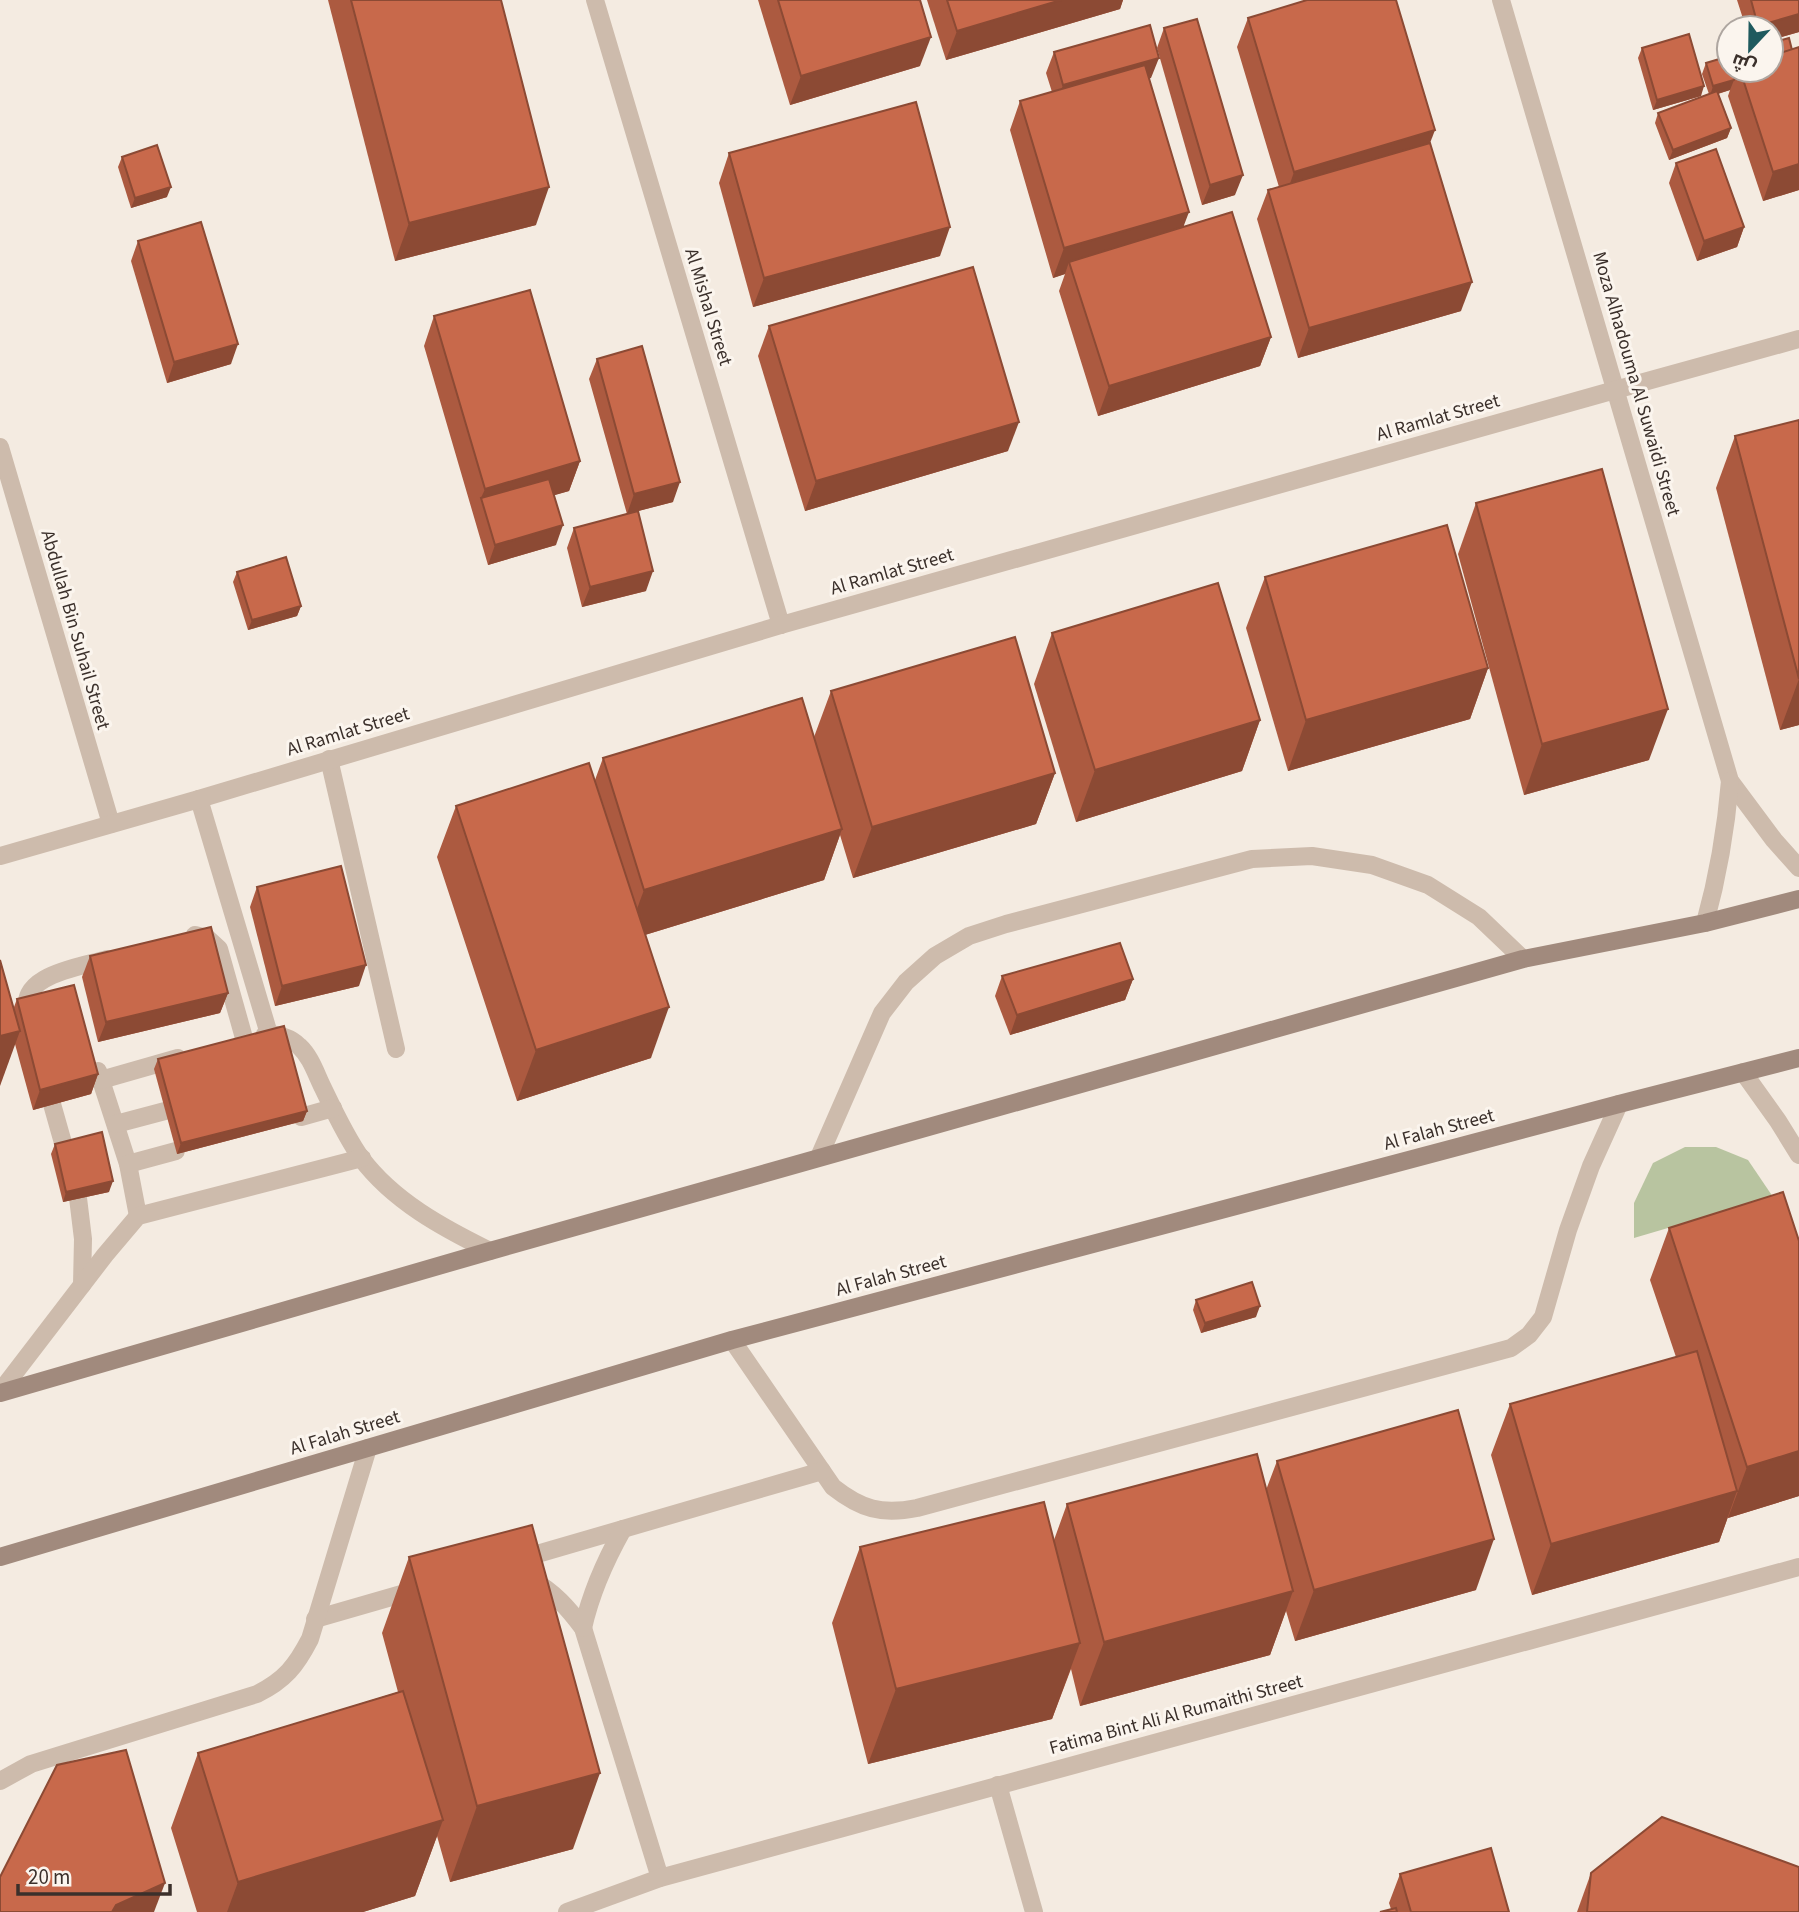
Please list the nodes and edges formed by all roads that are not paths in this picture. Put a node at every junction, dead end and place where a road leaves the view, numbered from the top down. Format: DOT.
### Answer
graph roads {
  1 [pos="595,0"];
  2 [pos="1501,0"];
  3 [pos="1799,340"];
  4 [pos="1615,390"];
  5 [pos="0,447"];
  6 [pos="781,625"];
  7 [pos="329,759"];
  8 [pos="1730,781"];
  9 [pos="199,799"];
  10 [pos="111,824"];
  11 [pos="0,856"];
  12 [pos="1799,869"];
  13 [pos="1799,899"];
  14 [pos="1704,923"];
  15 [pos="181,937"];
  16 [pos="129,953"];
  17 [pos="1523,959"];
  18 [pos="29,1015"];
  19 [pos="268,1034"];
  20 [pos="396,1049"];
  21 [pos="192,1054"];
  22 [pos="93,1056"];
  23 [pos="1799,1058"];
  24 [pos="1743,1072"];
  25 [pos="101,1080"];
  26 [pos="52,1104"];
  27 [pos="1619,1104"];
  28 [pos="332,1108"];
  29 [pos="165,1111"];
  30 [pos="301,1117"];
  31 [pos="116,1124"];
  32 [pos="65,1150"];
  33 [pos="176,1151"];
  34 [pos="1799,1155"];
  35 [pos="819,1157"];
  36 [pos="362,1158"];
  37 [pos="128,1164"];
  38 [pos="78,1198"];
  39 [pos="138,1216"];
  40 [pos="490,1251"];
  41 [pos="82,1285"];
  42 [pos="732,1340"];
  43 [pos="0,1392"];
  44 [pos="368,1448"];
  45 [pos="822,1471"];
  46 [pos="623,1529"];
  47 [pos="0,1557"];
  48 [pos="1799,1567"];
  49 [pos="432,1585"];
  50 [pos="315,1619"];
  51 [pos="583,1628"];
  52 [pos="0,1781"];
  53 [pos="998,1785"];
  54 [pos="660,1878"];
  55 [pos="567,1912"];
  56 [pos="1034,1912"];
  1 -- 6 [label="street, Al Mishal Street"];
  2 -- 4 [label="street, Moza Alhadouma Al Suwaidi Street"];
  3 -- 4 [label="street, Al Ramlat Street"];
  4 -- 6 [label="street, Al Ramlat Street"];
  4 -- 8 [label="street, Moza Alhadouma Al Suwaidi Street"];
  5 -- 10 [label="street, Abdullah Bin Suhail Street"];
  6 -- 7 [label="street, Al Ramlat Street"];
  7 -- 9 [label="street, Al Ramlat Street"];
  7 -- 20 [label="street"];
  8 -- 12 [label="street, Moza Alhadouma Al Suwaidi Street"];
  8 -- 14 [label="street, Moza Alhadouma Al Suwaidi Street"];
  9 -- 10 [label="street, Al Ramlat Street"];
  9 -- 19 [label="street"];
  10 -- 11 [label="street, Al Ramlat Street"];
  13 -- 14 [label="main road"];
  14 -- 17 [label="main road"];
  15 -- 19 [label="street"];
  16 -- 18 [label="street"];
  17 -- 35 [label="main road"];
  17 -- 35 [label="street"];
  19 -- 28 [label="street"];
  21 -- 25 [label="street"];
  22 -- 25 [label="street"];
  23 -- 24 [label="main road, Al Falah Street"];
  24 -- 27 [label="main road, Al Falah Street"];
  24 -- 34 [label="street"];
  25 -- 31 [label="street"];
  26 -- 32 [label="street"];
  27 -- 42 [label="main road, Al Falah Street"];
  27 -- 45 [label="street"];
  28 -- 30 [label="street"];
  28 -- 36 [label="street"];
  29 -- 31 [label="street"];
  31 -- 37 [label="street"];
  33 -- 37 [label="street"];
  35 -- 40 [label="main road"];
  36 -- 39 [label="street"];
  36 -- 40 [label="street"];
  37 -- 39 [label="street"];
  38 -- 41 [label="street"];
  39 -- 41 [label="street"];
  40 -- 43 [label="main road"];
  41 -- 43 [label="street"];
  42 -- 44 [label="main road, Al Falah Street"];
  42 -- 45 [label="street"];
  44 -- 47 [label="main road, Al Falah Street"];
  44 -- 50 [label="street"];
  45 -- 46 [label="street"];
  46 -- 51 [label="street"];
  46 -- 51 [label="street"];
  48 -- 53 [label="street, Fatima Bint Ali Al Rumaithi Street"];
  49 -- 50 [label="street"];
  50 -- 52 [label="street"];
  51 -- 54 [label="street"];
  53 -- 54 [label="street, Fatima Bint Ali Al Rumaithi Street"];
  53 -- 56 [label="street"];
  54 -- 55 [label="street, Fatima Bint Ali Al Rumaithi Street"];
}
